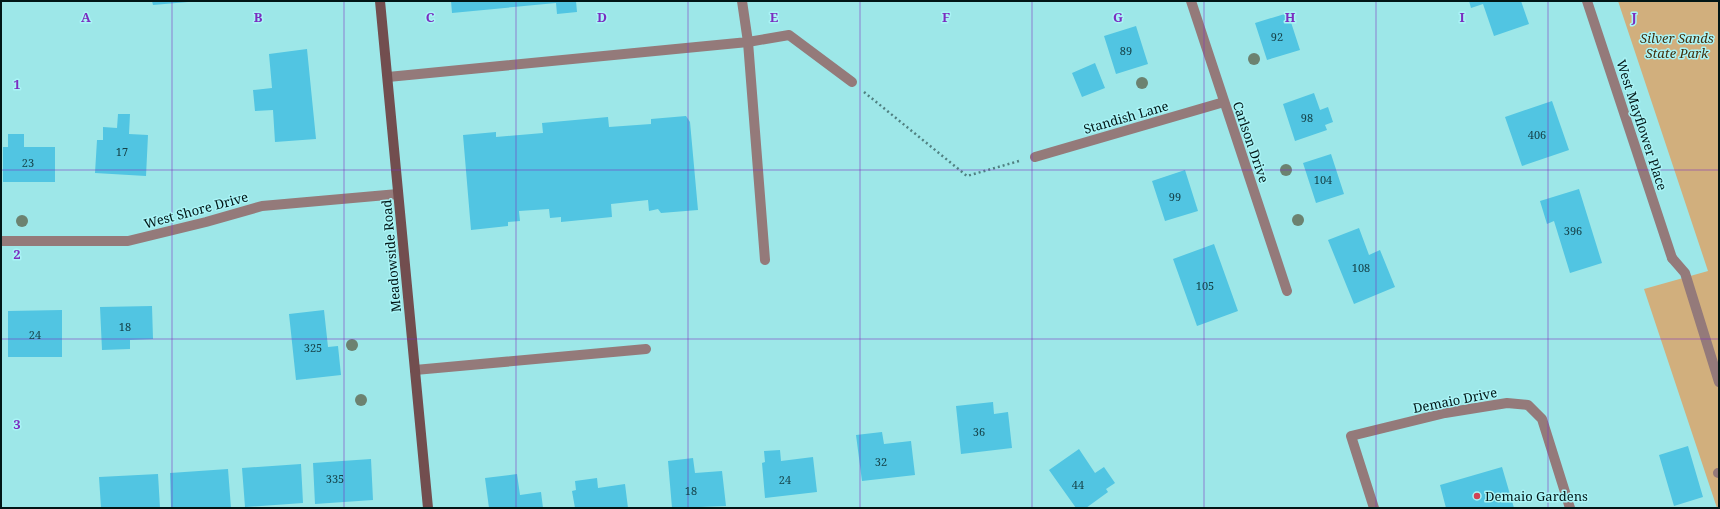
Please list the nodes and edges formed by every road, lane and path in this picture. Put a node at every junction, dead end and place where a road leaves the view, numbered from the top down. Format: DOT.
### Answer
graph roads {
  1 [pos="380,1"];
  2 [pos="742,1"];
  3 [pos="1191,1"];
  4 [pos="1587,1"];
  5 [pos="748,42"];
  6 [pos="388,77"];
  7 [pos="852,82"];
  8 [pos="1224,102"];
  9 [pos="1035,157"];
  10 [pos="398,194"];
  11 [pos="1,241"];
  12 [pos="765,260"];
  13 [pos="1287,291"];
  14 [pos="646,349"];
  15 [pos="415,370"];
  16 [pos="1719,382"];
  17 [pos="428,508"];
  18 [pos="1374,508"];
  19 [pos="1570,508"];
  1 -- 6 [label="main road, Meadowside Road"];
  2 -- 5 [label="street"];
  3 -- 8 [label="street, Carlson Drive"];
  4 -- 16 [label="street, West Mayflower Place"];
  5 -- 6 [label="street"];
  5 -- 7 [label="street"];
  5 -- 12 [label="street"];
  6 -- 10 [label="main road, Meadowside Road"];
  7 -- 9 [label="path"];
  8 -- 9 [label="street, Standish Lane"];
  8 -- 13 [label="street, Carlson Drive"];
  10 -- 11 [label="street, West Shore Drive"];
  10 -- 15 [label="main road, Meadowside Road"];
  14 -- 15 [label="street"];
  15 -- 17 [label="main road, Meadowside Road"];
  18 -- 19 [label="street, Demaio Drive"];
}
